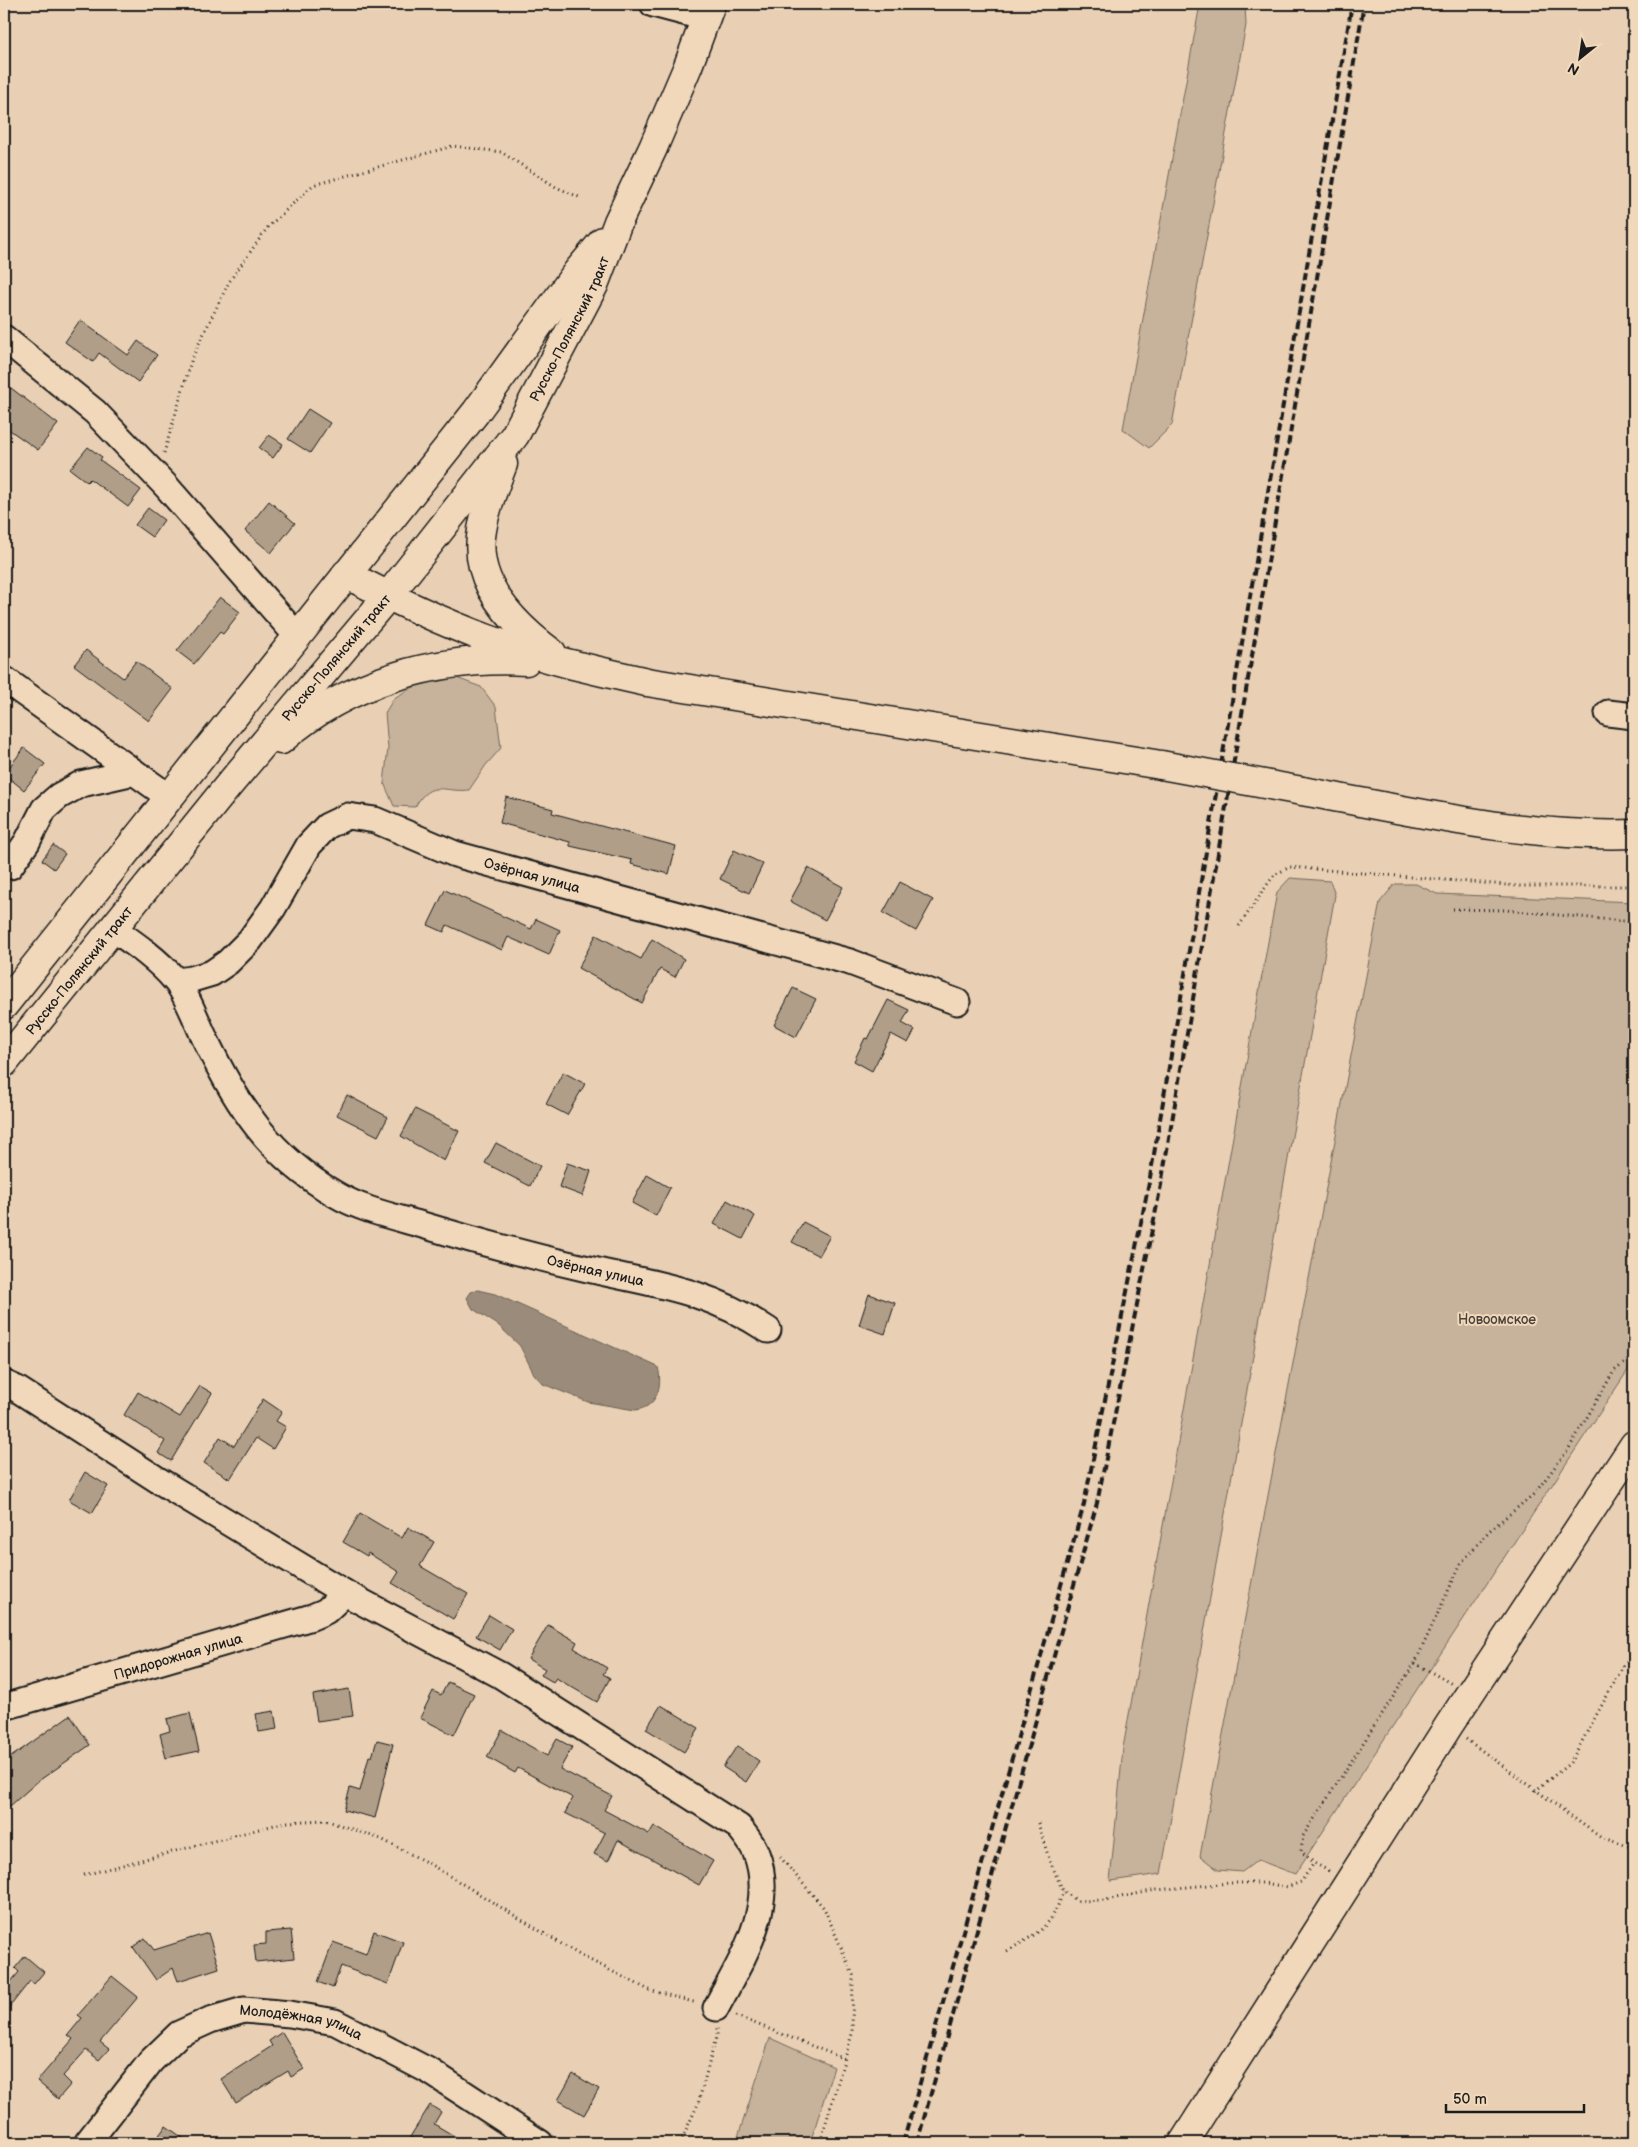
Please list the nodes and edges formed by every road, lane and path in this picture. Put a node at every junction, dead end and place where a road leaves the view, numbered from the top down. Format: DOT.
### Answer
graph roads {
  1 [pos="653,4"];
  2 [pos="708,11"];
  3 [pos="579,197"];
  4 [pos="618,222"];
  5 [pos="4,338"];
  6 [pos="515,434"];
  7 [pos="157,476"];
  8 [pos="346,574"];
  9 [pos="388,596"];
  10 [pos="297,636"];
  11 [pos="567,664"];
  12 [pos="4,679"];
  13 [pos="1608,713"];
  14 [pos="1634,716"];
  15 [pos="134,772"];
  16 [pos="228,786"];
  17 [pos="169,797"];
  18 [pos="1634,834"];
  19 [pos="10,866"];
  20 [pos="1634,886"];
  21 [pos="1453,909"];
  22 [pos="1634,922"];
  23 [pos="1239,926"];
  24 [pos="112,928"];
  25 [pos="177,981"];
  26 [pos="957,1002"];
  27 [pos="4,1005"];
  28 [pos="4,1063"];
  29 [pos="768,1330"];
  30 [pos="1634,1356"];
  31 [pos="4,1383"];
  32 [pos="1634,1445"];
  33 [pos="345,1593"];
  34 [pos="1634,1655"];
  35 [pos="1415,1663"];
  36 [pos="1470,1694"];
  37 [pos="4,1707"];
  38 [pos="1449,1725"];
  39 [pos="1535,1791"];
  40 [pos="1038,1823"];
  41 [pos="1634,1848"];
  42 [pos="777,1853"];
  43 [pos="1314,1863"];
  44 [pos="84,1875"];
  45 [pos="1349,1882"];
  46 [pos="1062,1891"];
  47 [pos="1007,1952"];
  48 [pos="716,2008"];
  49 [pos="845,2059"];
  50 [pos="88,2143"];
  51 [pos="540,2143"];
  52 [pos="680,2143"];
  53 [pos="820,2143"];
  54 [pos="1183,2143"];
  1 -- 2 [label="street"];
  2 -- 4 [label="main road, Русско-Полянский тракт"];
  3 -- 7 [label="path"];
  4 -- 6 [label="main road, Русско-Полянский тракт"];
  4 -- 8 [label="main road, Русско-Полянский тракт"];
  5 -- 7 [label="street"];
  6 -- 9 [label="main road, Русско-Полянский тракт"];
  6 -- 11 [label="main road"];
  7 -- 10 [label="street"];
  8 -- 9 [label="main road"];
  8 -- 10 [label="main road, Русско-Полянский тракт"];
  9 -- 11 [label="main road"];
  9 -- 16 [label="main road, Русско-Полянский тракт"];
  10 -- 17 [label="main road, Русско-Полянский тракт"];
  11 -- 16 [label="main road"];
  11 -- 18 [label="main road, bridge"];
  12 -- 15 [label="street"];
  13 -- 14 [label="street"];
  15 -- 17 [label="street"];
  15 -- 19 [label="street"];
  16 -- 24 [label="main road, Русско-Полянский тракт"];
  17 -- 27 [label="main road, Русско-Полянский тракт"];
  20 -- 23 [label="path"];
  21 -- 22 [label="path"];
  24 -- 25 [label="street, Озёрная улица"];
  24 -- 28 [label="main road, Русско-Полянский тракт"];
  25 -- 26 [label="street, Озёрная улица"];
  25 -- 29 [label="street, Озёрная улица"];
  30 -- 35 [label="path"];
  31 -- 33 [label="street"];
  32 -- 36 [label="main road"];
  33 -- 37 [label="street, Придорожная улица"];
  33 -- 48 [label="street"];
  34 -- 39 [label="path"];
  35 -- 36 [label="path"];
  35 -- 43 [label="path"];
  36 -- 38 [label="main road"];
  38 -- 39 [label="path"];
  38 -- 45 [label="main road"];
  39 -- 41 [label="path"];
  40 -- 46 [label="path"];
  42 -- 49 [label="path"];
  43 -- 45 [label="path"];
  43 -- 46 [label="path"];
  44 -- 48 [label="path"];
  45 -- 54 [label="main road"];
  46 -- 47 [label="path"];
  48 -- 49 [label="path"];
  48 -- 52 [label="path"];
  49 -- 53 [label="path"];
  50 -- 51 [label="street, Молодёжная улица"];
}
